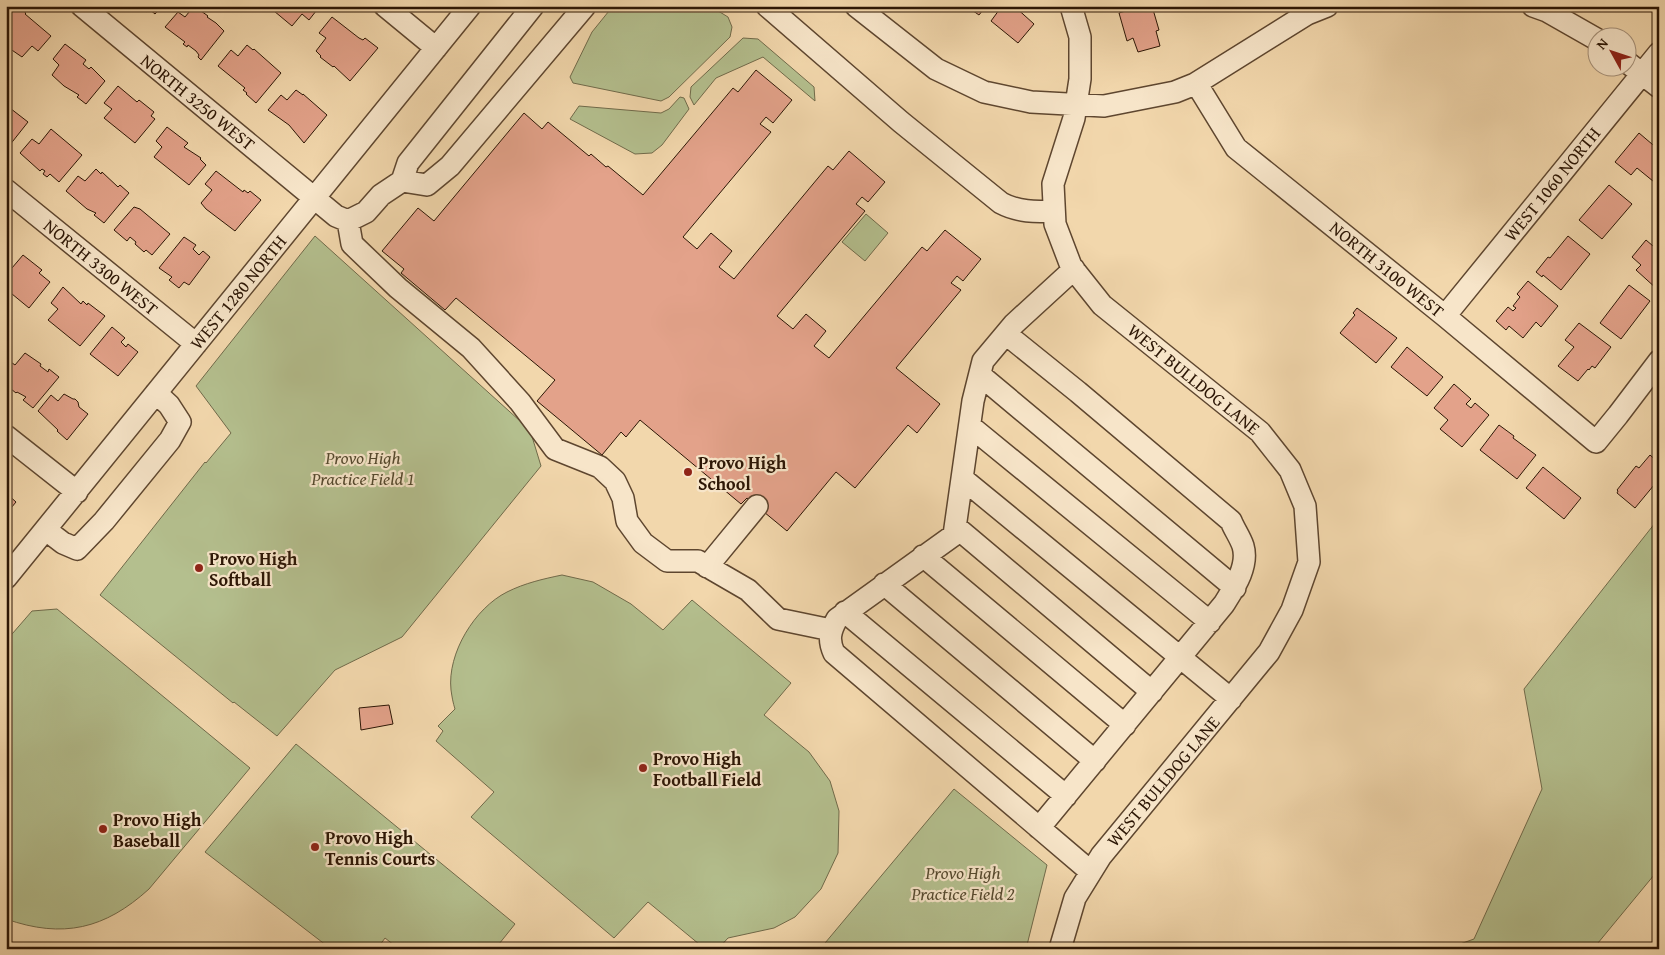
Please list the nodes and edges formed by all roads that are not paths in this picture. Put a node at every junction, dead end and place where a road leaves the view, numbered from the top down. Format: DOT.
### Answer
graph roads {
  1 [pos="82,6"];
  2 [pos="385,6"];
  3 [pos="470,6"];
  4 [pos="533,6"];
  5 [pos="585,6"];
  6 [pos="767,6"];
  7 [pos="856,6"];
  8 [pos="1071,6"];
  9 [pos="1327,6"];
  10 [pos="1533,6"];
  11 [pos="1588,35"];
  12 [pos="436,48"];
  13 [pos="1659,53"];
  14 [pos="1638,66"];
  15 [pos="1638,70"];
  16 [pos="1627,78"];
  17 [pos="1195,84"];
  18 [pos="1659,87"];
  19 [pos="1075,106"];
  20 [pos="402,181"];
  21 [pos="6,190"];
  22 [pos="315,198"];
  23 [pos="1054,210"];
  24 [pos="348,221"];
  25 [pos="1074,269"];
  26 [pos="1445,316"];
  27 [pos="1006,334"];
  28 [pos="196,344"];
  29 [pos="1659,361"];
  30 [pos="980,375"];
  31 [pos="156,393"];
  32 [pos="970,426"];
  33 [pos="6,436"];
  34 [pos="963,479"];
  35 [pos="77,492"];
  36 [pos="757,506"];
  37 [pos="956,527"];
  38 [pos="46,530"];
  39 [pos="923,556"];
  40 [pos="708,567"];
  41 [pos="6,578"];
  42 [pos="884,584"];
  43 [pos="1235,588"];
  44 [pos="845,612"];
  45 [pos="1210,622"];
  46 [pos="831,630"];
  47 [pos="1181,657"];
  48 [pos="1152,692"];
  49 [pos="1231,699"];
  50 [pos="1125,725"];
  51 [pos="1095,761"];
  52 [pos="1066,796"];
  53 [pos="1039,828"];
  54 [pos="1091,872"];
  55 [pos="1060,949"];
  1 -- 22 [label="street, NORTH 3250 WEST"];
  2 -- 12 [label="street"];
  3 -- 12 [label="street, WEST 1280 NORTH"];
  4 -- 20 [label="street"];
  5 -- 20 [label="street"];
  6 -- 23 [label="street"];
  7 -- 19 [label="street"];
  8 -- 19 [label="street"];
  9 -- 17 [label="street"];
  10 -- 11 [label="street"];
  12 -- 22 [label="street, WEST 1280 NORTH"];
  13 -- 14 [label="street, WEST 1060 NORTH"];
  15 -- 18 [label="street"];
  16 -- 26 [label="street, WEST 1060 NORTH"];
  17 -- 19 [label="street"];
  17 -- 26 [label="street, NORTH 3100 WEST"];
  19 -- 23 [label="street, WEST BULLDOG LANE"];
  20 -- 24 [label="street"];
  21 -- 28 [label="street, NORTH 3300 WEST"];
  22 -- 24 [label="street, NORTH 3250 WEST"];
  22 -- 28 [label="street, WEST 1280 NORTH"];
  23 -- 25 [label="street, WEST BULLDOG LANE"];
  24 -- 40 [label="street"];
  25 -- 27 [label="street"];
  25 -- 49 [label="street, WEST BULLDOG LANE"];
  26 -- 29 [label="street, NORTH 3100 WEST"];
  27 -- 30 [label="street"];
  27 -- 43 [label="street"];
  28 -- 31 [label="street, WEST 1280 NORTH"];
  30 -- 32 [label="street"];
  30 -- 43 [label="street"];
  31 -- 35 [label="street, WEST 1280 NORTH"];
  31 -- 38 [label="street"];
  32 -- 34 [label="street"];
  32 -- 45 [label="street"];
  33 -- 35 [label="street"];
  34 -- 37 [label="street"];
  34 -- 47 [label="street"];
  35 -- 38 [label="street, WEST 1280 NORTH"];
  36 -- 40 [label="street"];
  37 -- 39 [label="street"];
  37 -- 48 [label="street"];
  38 -- 41 [label="street, WEST 1280 NORTH"];
  39 -- 42 [label="street"];
  39 -- 50 [label="street"];
  40 -- 46 [label="street"];
  42 -- 44 [label="street"];
  42 -- 51 [label="street"];
  43 -- 45 [label="street"];
  44 -- 46 [label="street"];
  44 -- 52 [label="street"];
  45 -- 47 [label="street"];
  46 -- 53 [label="street"];
  47 -- 48 [label="street"];
  47 -- 49 [label="street"];
  48 -- 50 [label="street"];
  49 -- 54 [label="street, WEST BULLDOG LANE"];
  50 -- 51 [label="street"];
  51 -- 52 [label="street"];
  52 -- 53 [label="street"];
  53 -- 54 [label="street"];
  54 -- 55 [label="street, WEST BULLDOG LANE"];
}
